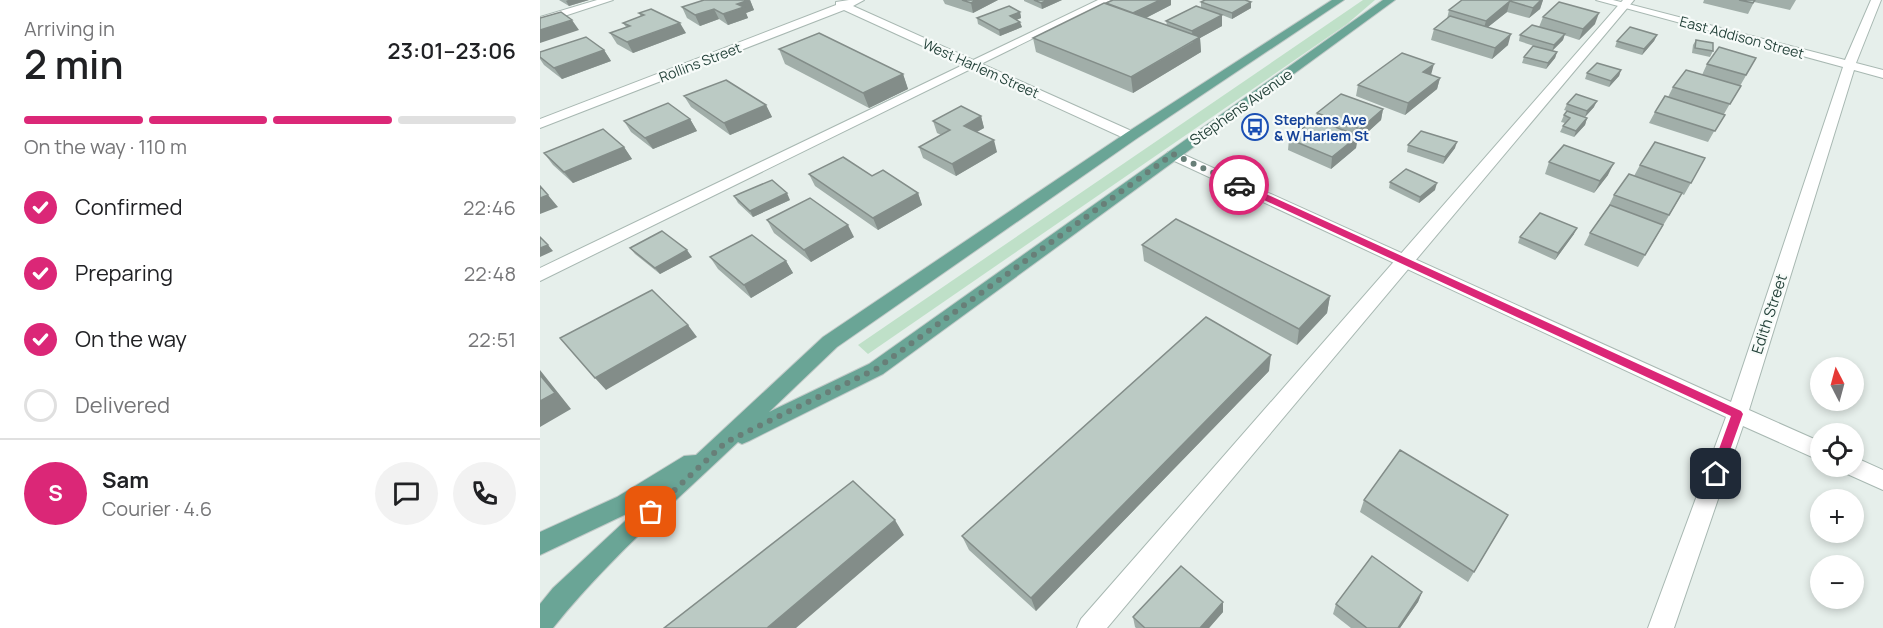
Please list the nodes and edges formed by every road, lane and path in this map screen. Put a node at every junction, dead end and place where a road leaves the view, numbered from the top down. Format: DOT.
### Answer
graph roads {
  1 [pos="608,0"];
  2 [pos="831,0"];
  3 [pos="860,0"];
  4 [pos="1106,0"];
  5 [pos="1339,0"];
  6 [pos="1390,0"];
  7 [pos="1601,0"];
  8 [pos="1876,0"];
  9 [pos="1626,3"];
  10 [pos="844,6"];
  11 [pos="540,21"];
  12 [pos="975,65"];
  13 [pos="1850,66"];
  14 [pos="1883,74"];
  15 [pos="540,124"];
  16 [pos="1131,136"];
  17 [pos="1173,154"];
  18 [pos="1404,261"];
  19 [pos="540,275"];
  20 [pos="1737,414"];
  21 [pos="726,442"];
  22 [pos="1810,447"];
  23 [pos="1864,471"];
  24 [pos="1883,480"];
  25 [pos="540,544"];
  26 [pos="540,624"];
  27 [pos="1090,628"];
  28 [pos="1661,628"];
  1 -- 11 [label="street"];
  2 -- 10 [label="street, West Harlem Street"];
  3 -- 10 [label="street, Rollins Street"];
  4 -- 12 [label="street"];
  5 -- 16 [label="main road, Stephens Avenue"];
  6 -- 17 [label="main road, Stephens Avenue"];
  7 -- 9 [label="street, East Addison Street"];
  8 -- 13 [label="street, Edith Street"];
  9 -- 13 [label="street, East Addison Street"];
  9 -- 18 [label="street"];
  10 -- 12 [label="street, West Harlem Street"];
  10 -- 15 [label="street, Rollins Street"];
  12 -- 16 [label="street, West Harlem Street"];
  12 -- 19 [label="street"];
  13 -- 14 [label="street, East Addison Street"];
  13 -- 20 [label="street, Edith Street"];
  16 -- 21 [label="main road, Stephens Avenue"];
  17 -- 18 [label="street"];
  17 -- 21 [label="main road, Stephens Avenue"];
  18 -- 20 [label="street"];
  18 -- 27 [label="street"];
  20 -- 22 [label="street"];
  20 -- 28 [label="street, Edith Street"];
  21 -- 25 [label="main road"];
  21 -- 26 [label="main road, Stephens Avenue"];
  23 -- 24 [label="street"];
}
